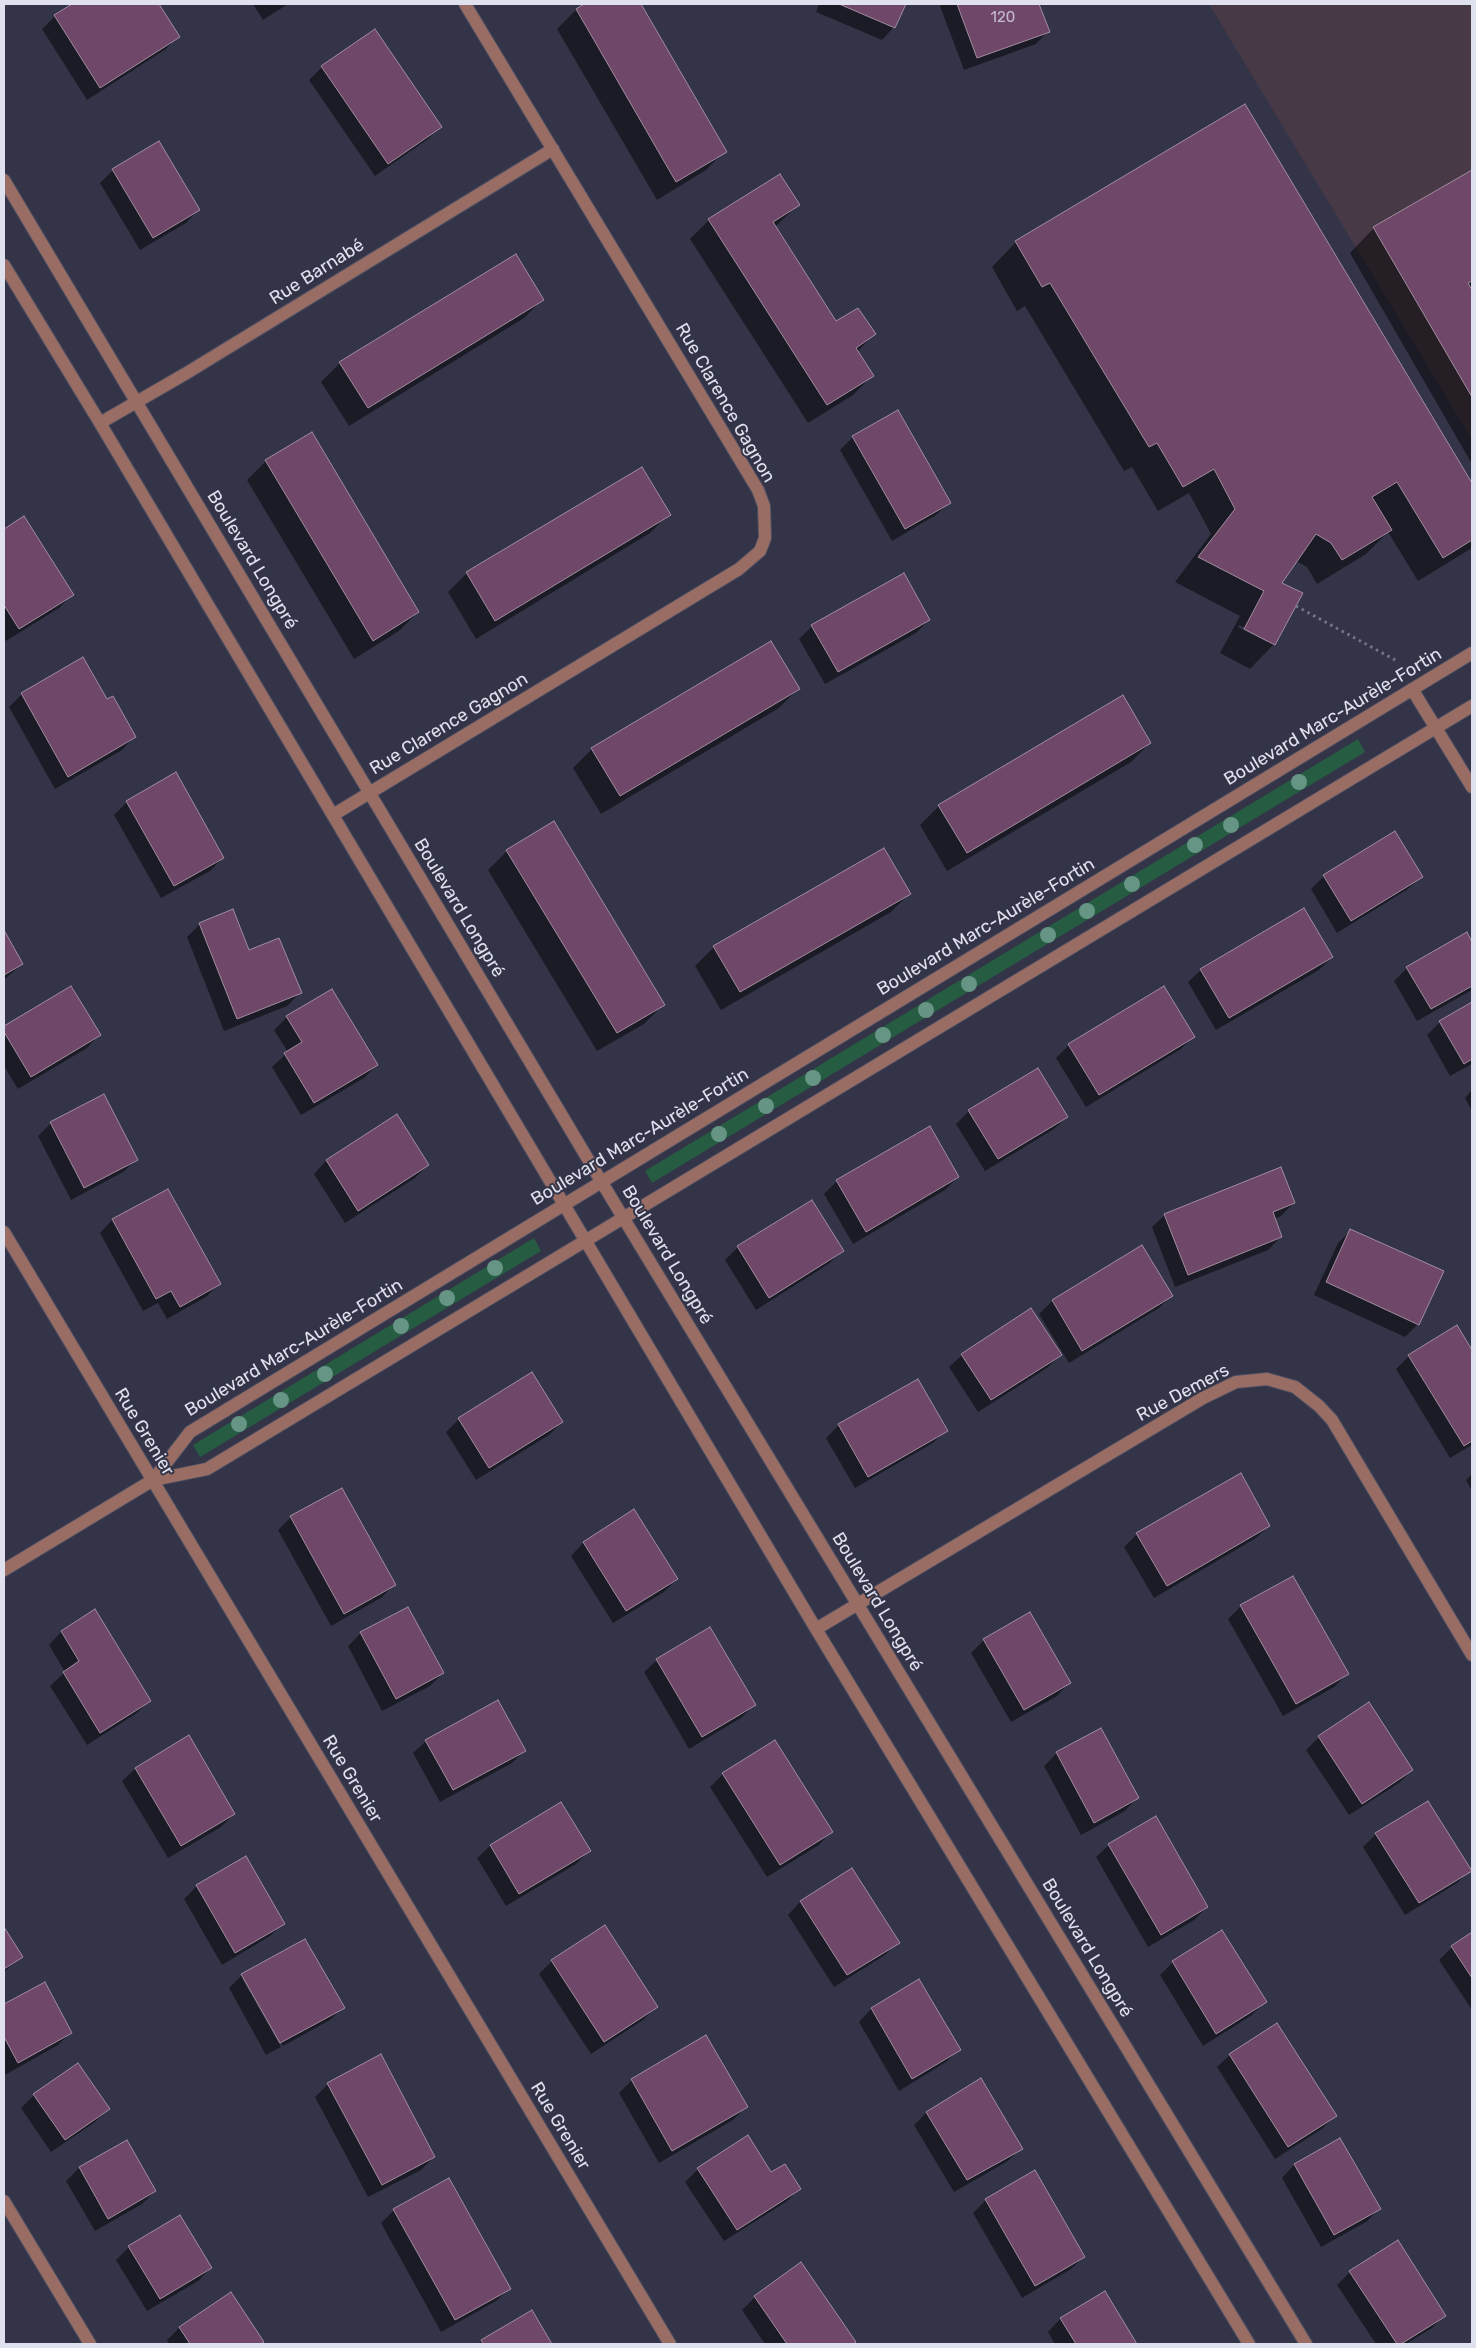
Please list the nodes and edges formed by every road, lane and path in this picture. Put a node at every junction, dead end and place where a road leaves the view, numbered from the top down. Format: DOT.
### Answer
graph roads {
  1 [pos="466,4"];
  2 [pos="553,149"];
  3 [pos="4,180"];
  4 [pos="4,265"];
  5 [pos="137,402"];
  6 [pos="100,424"];
  7 [pos="1296,606"];
  8 [pos="1472,654"];
  9 [pos="1397,661"];
  10 [pos="1412,689"];
  11 [pos="1472,706"];
  12 [pos="1436,728"];
  13 [pos="1472,787"];
  14 [pos="370,792"];
  15 [pos="333,815"];
  16 [pos="601,1181"];
  17 [pos="564,1203"];
  18 [pos="624,1217"];
  19 [pos="4,1232"];
  20 [pos="586,1240"];
  21 [pos="152,1480"];
  22 [pos="4,1570"];
  23 [pos="858,1604"];
  24 [pos="816,1629"];
  25 [pos="1472,1655"];
  26 [pos="4,2201"];
  27 [pos="90,2344"];
  28 [pos="670,2344"];
  29 [pos="1249,2344"];
  30 [pos="1306,2344"];
  1 -- 2 [label="street, Rue Clarence Gagnon"];
  2 -- 5 [label="street, Rue Barnabé"];
  2 -- 14 [label="street, Rue Clarence Gagnon"];
  3 -- 5 [label="street, Boulevard Longpré"];
  4 -- 6 [label="street"];
  5 -- 6 [label="street, Rue Barnabé"];
  5 -- 14 [label="street, Boulevard Longpré"];
  6 -- 15 [label="street"];
  7 -- 9 [label="path"];
  8 -- 10 [label="street, Boulevard Marc-Aurèle-Fortin"];
  10 -- 12 [label="street"];
  10 -- 16 [label="street, Boulevard Marc-Aurèle-Fortin"];
  11 -- 12 [label="street"];
  12 -- 13 [label="street"];
  12 -- 18 [label="street"];
  14 -- 15 [label="street, Rue Clarence Gagnon"];
  14 -- 16 [label="street, Boulevard Longpré"];
  15 -- 17 [label="street"];
  16 -- 17 [label="street, Boulevard Marc-Aurèle-Fortin"];
  16 -- 18 [label="street, Boulevard Longpré"];
  17 -- 20 [label="street"];
  17 -- 21 [label="street, Boulevard Marc-Aurèle-Fortin"];
  18 -- 20 [label="street"];
  18 -- 23 [label="street, Boulevard Longpré"];
  19 -- 21 [label="street, Rue Grenier"];
  20 -- 21 [label="street"];
  20 -- 24 [label="street"];
  21 -- 22 [label="street"];
  21 -- 28 [label="street, Rue Grenier"];
  23 -- 24 [label="street, Rue Demers"];
  23 -- 25 [label="street, Rue Demers"];
  23 -- 30 [label="street, Boulevard Longpré"];
  24 -- 29 [label="street"];
  26 -- 27 [label="street"];
}
